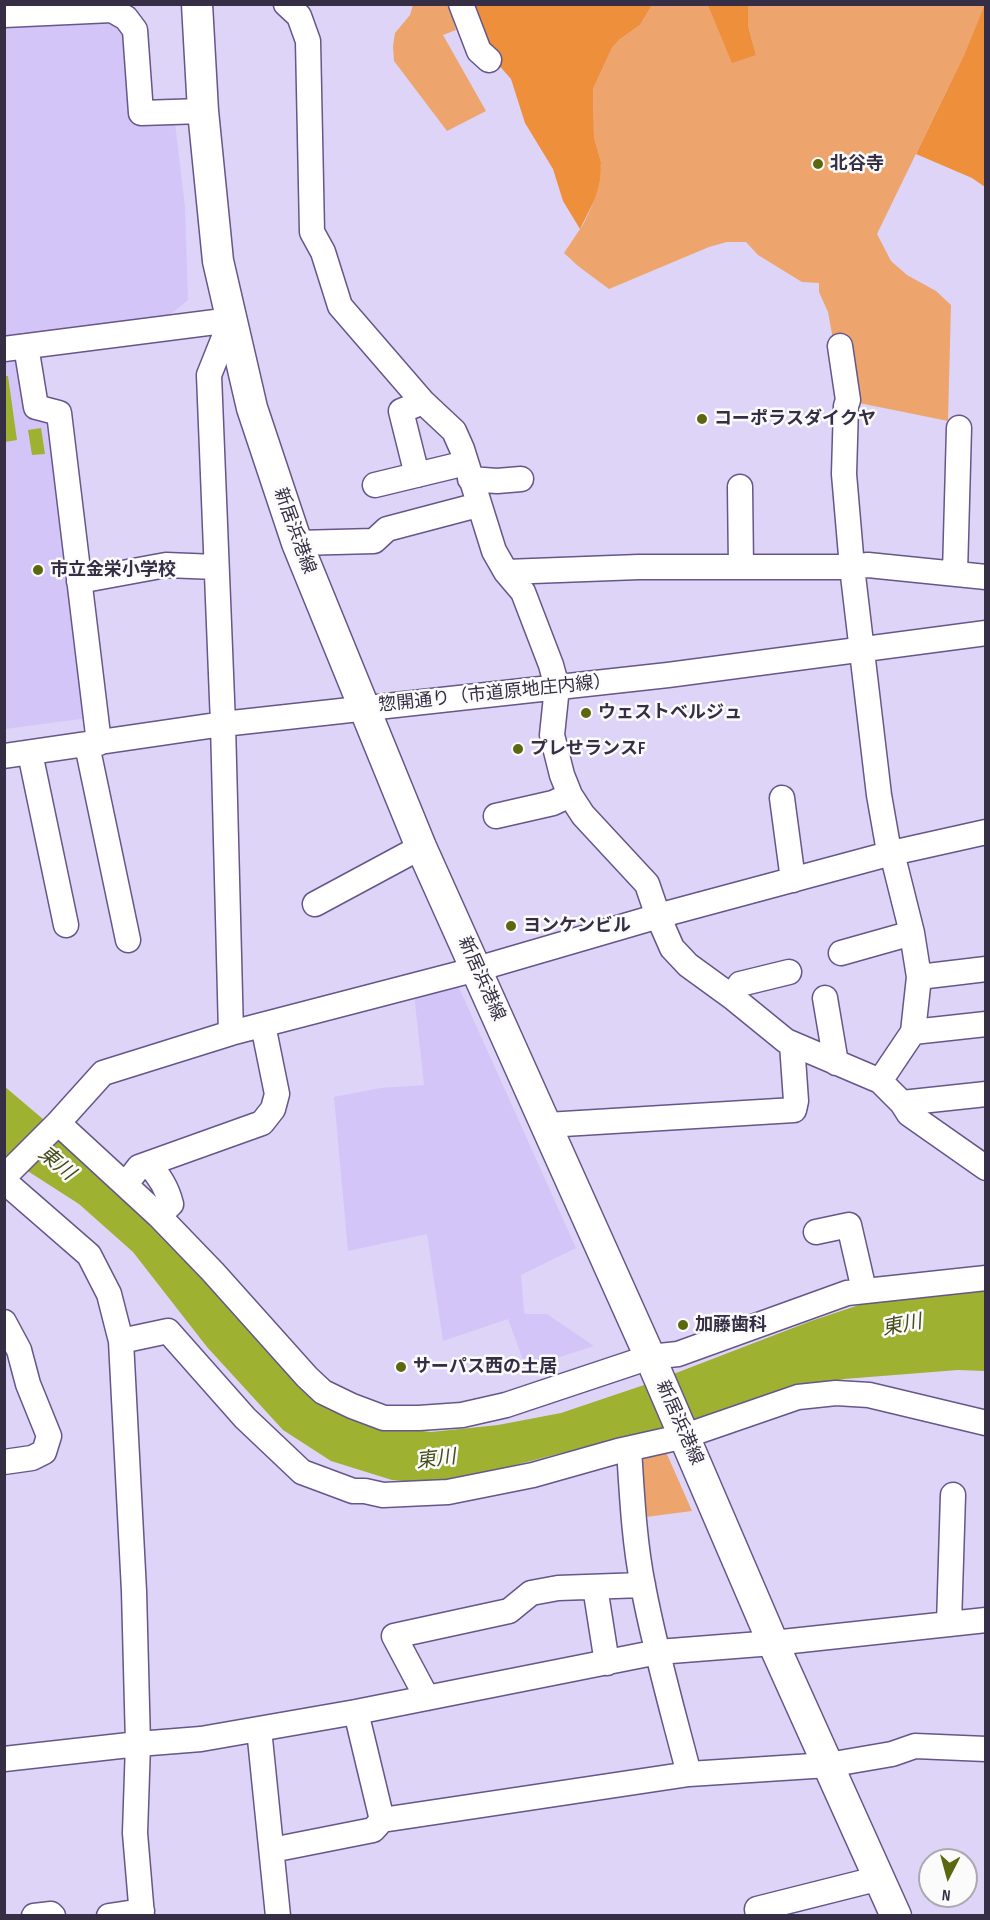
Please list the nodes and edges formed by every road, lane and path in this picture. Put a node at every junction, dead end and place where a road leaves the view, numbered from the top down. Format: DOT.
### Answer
graph roads {
  1 [pos="197,4"];
  2 [pos="286,4"];
  3 [pos="461,4"];
  4 [pos="4,15"];
  5 [pos="489,60"];
  6 [pos="203,111"];
  7 [pos="231,320"];
  8 [pos="840,346"];
  9 [pos="15,348"];
  10 [pos="423,402"];
  11 [pos="959,428"];
  12 [pos="468,471"];
  13 [pos="417,475"];
  14 [pos="521,479"];
  15 [pos="375,485"];
  16 [pos="740,487"];
  17 [pos="478,505"];
  18 [pos="297,543"];
  19 [pos="216,567"];
  20 [pos="741,567"];
  21 [pos="852,567"];
  22 [pos="506,572"];
  23 [pos="955,573"];
  24 [pos="986,577"];
  25 [pos="79,581"];
  26 [pos="986,633"];
  27 [pos="861,649"];
  28 [pos="556,687"];
  29 [pos="366,709"];
  30 [pos="223,723"];
  31 [pos="93,744"];
  32 [pos="30,753"];
  33 [pos="4,756"];
  34 [pos="570,795"];
  35 [pos="782,798"];
  36 [pos="496,816"];
  37 [pos="986,832"];
  38 [pos="421,847"];
  39 [pos="892,853"];
  40 [pos="793,880"];
  41 [pos="315,904"];
  42 [pos="658,916"];
  43 [pos="66,925"];
  44 [pos="912,933"];
  45 [pos="128,940"];
  46 [pos="841,953"];
  47 [pos="477,969"];
  48 [pos="986,969"];
  49 [pos="789,972"];
  50 [pos="919,978"];
  51 [pos="732,997"];
  52 [pos="825,998"];
  53 [pos="263,1024"];
  54 [pos="986,1024"];
  55 [pos="913,1032"];
  56 [pos="231,1033"];
  57 [pos="792,1044"];
  58 [pos="836,1063"];
  59 [pos="880,1081"];
  60 [pos="986,1094"];
  61 [pos="902,1103"];
  62 [pos="57,1124"];
  63 [pos="547,1125"];
  64 [pos="148,1164"];
  65 [pos="986,1168"];
  66 [pos="7,1176"];
  67 [pos="126,1184"];
  68 [pos="159,1216"];
  69 [pos="816,1232"];
  70 [pos="986,1278"];
  71 [pos="864,1290"];
  72 [pos="4,1323"];
  73 [pos="122,1341"];
  74 [pos="651,1360"];
  75 [pos="986,1423"];
  76 [pos="684,1435"];
  77 [pos="629,1449"];
  78 [pos="4,1462"];
  79 [pos="952,1495"];
  80 [pos="643,1585"];
  81 [pos="595,1587"];
  82 [pos="986,1620"];
  83 [pos="949,1624"];
  84 [pos="773,1643"];
  85 [pos="658,1652"];
  86 [pos="607,1663"];
  87 [pos="427,1698"];
  88 [pos="356,1712"];
  89 [pos="259,1729"];
  90 [pos="138,1744"];
  91 [pos="986,1749"];
  92 [pos="4,1759"];
  93 [pos="828,1765"];
  94 [pos="689,1774"];
  95 [pos="382,1820"];
  96 [pos="272,1850"];
  97 [pos="880,1878"];
  98 [pos="142,1913"];
  99 [pos="34,1916"];
  100 [pos="53,1916"];
  101 [pos="110,1916"];
  102 [pos="278,1916"];
  103 [pos="758,1916"];
  104 [pos="896,1916"];
  1 -- 6 [label="main road, 新居浜港線"];
  2 -- 10 [label="street"];
  3 -- 5 [label="street"];
  4 -- 6 [label="street"];
  6 -- 7 [label="main road, 新居浜港線"];
  7 -- 9 [label="street"];
  7 -- 18 [label="main road, 新居浜港線"];
  7 -- 19 [label="street"];
  8 -- 21 [label="street"];
  9 -- 25 [label="street"];
  10 -- 12 [label="street"];
  10 -- 13 [label="street"];
  11 -- 23 [label="street"];
  12 -- 13 [label="street"];
  12 -- 14 [label="street"];
  12 -- 17 [label="street"];
  13 -- 15 [label="street"];
  16 -- 20 [label="street"];
  17 -- 18 [label="street"];
  17 -- 22 [label="street"];
  18 -- 29 [label="main road, 新居浜港線"];
  19 -- 25 [label="street"];
  19 -- 30 [label="street"];
  20 -- 21 [label="street"];
  20 -- 22 [label="street"];
  21 -- 23 [label="street"];
  21 -- 27 [label="street"];
  22 -- 28 [label="street"];
  23 -- 24 [label="street"];
  25 -- 31 [label="street"];
  26 -- 27 [label="street, 惣開通り（市道原地庄内線）"];
  27 -- 28 [label="street, 惣開通り（市道原地庄内線）"];
  27 -- 39 [label="street"];
  28 -- 29 [label="street, 惣開通り（市道原地庄内線）"];
  28 -- 34 [label="street"];
  29 -- 30 [label="street, 惣開通り（市道原地庄内線）"];
  29 -- 38 [label="main road, 新居浜港線"];
  30 -- 31 [label="street, 惣開通り（市道原地庄内線）"];
  30 -- 56 [label="street"];
  31 -- 32 [label="street, 惣開通り（市道原地庄内線）"];
  31 -- 45 [label="street"];
  32 -- 33 [label="street, 惣開通り（市道原地庄内線）"];
  32 -- 43 [label="street"];
  34 -- 36 [label="street"];
  34 -- 42 [label="street"];
  35 -- 40 [label="street"];
  37 -- 39 [label="street"];
  38 -- 41 [label="street"];
  38 -- 47 [label="main road, 新居浜港線"];
  39 -- 40 [label="street"];
  39 -- 44 [label="street"];
  40 -- 42 [label="street"];
  42 -- 47 [label="street"];
  42 -- 51 [label="street"];
  44 -- 46 [label="street"];
  44 -- 50 [label="street"];
  47 -- 53 [label="street"];
  47 -- 63 [label="main road, 新居浜港線"];
  48 -- 50 [label="street"];
  49 -- 51 [label="street"];
  50 -- 55 [label="street"];
  51 -- 57 [label="street"];
  52 -- 58 [label="street"];
  53 -- 56 [label="street"];
  53 -- 64 [label="street"];
  54 -- 55 [label="street"];
  55 -- 59 [label="street"];
  56 -- 62 [label="street"];
  57 -- 58 [label="street"];
  57 -- 63 [label="street"];
  58 -- 59 [label="street"];
  59 -- 61 [label="street"];
  60 -- 61 [label="street"];
  61 -- 65 [label="street"];
  62 -- 66 [label="street"];
  62 -- 67 [label="street"];
  63 -- 74 [label="main road, 新居浜港線"];
  64 -- 67 [label="street"];
  64 -- 68 [label="street"];
  66 -- 73 [label="street"];
  67 -- 68 [label="street"];
  68 -- 74 [label="street"];
  69 -- 71 [label="street"];
  70 -- 71 [label="street"];
  71 -- 74 [label="street"];
  72 -- 78 [label="street"];
  73 -- 77 [label="street"];
  73 -- 90 [label="street"];
  74 -- 76 [label="main road, 新居浜港線"];
  75 -- 76 [label="street"];
  76 -- 77 [label="street"];
  76 -- 84 [label="main road, 新居浜港線"];
  77 -- 80 [label="street"];
  79 -- 83 [label="street"];
  80 -- 81 [label="street"];
  80 -- 85 [label="street"];
  81 -- 86 [label="street"];
  81 -- 87 [label="street"];
  82 -- 83 [label="street"];
  83 -- 84 [label="street"];
  84 -- 85 [label="street"];
  84 -- 93 [label="main road, 新居浜港線"];
  85 -- 86 [label="street"];
  85 -- 94 [label="street"];
  86 -- 87 [label="street"];
  87 -- 88 [label="street"];
  88 -- 89 [label="street"];
  88 -- 95 [label="street"];
  89 -- 90 [label="street"];
  89 -- 96 [label="street"];
  90 -- 92 [label="street"];
  90 -- 98 [label="street"];
  91 -- 93 [label="street"];
  93 -- 94 [label="street"];
  93 -- 97 [label="main road, 新居浜港線"];
  94 -- 95 [label="street"];
  95 -- 96 [label="street"];
  96 -- 102 [label="street"];
  97 -- 103 [label="street"];
  97 -- 104 [label="main road, 新居浜港線"];
  98 -- 101 [label="street"];
  99 -- 100 [label="street"];
}
